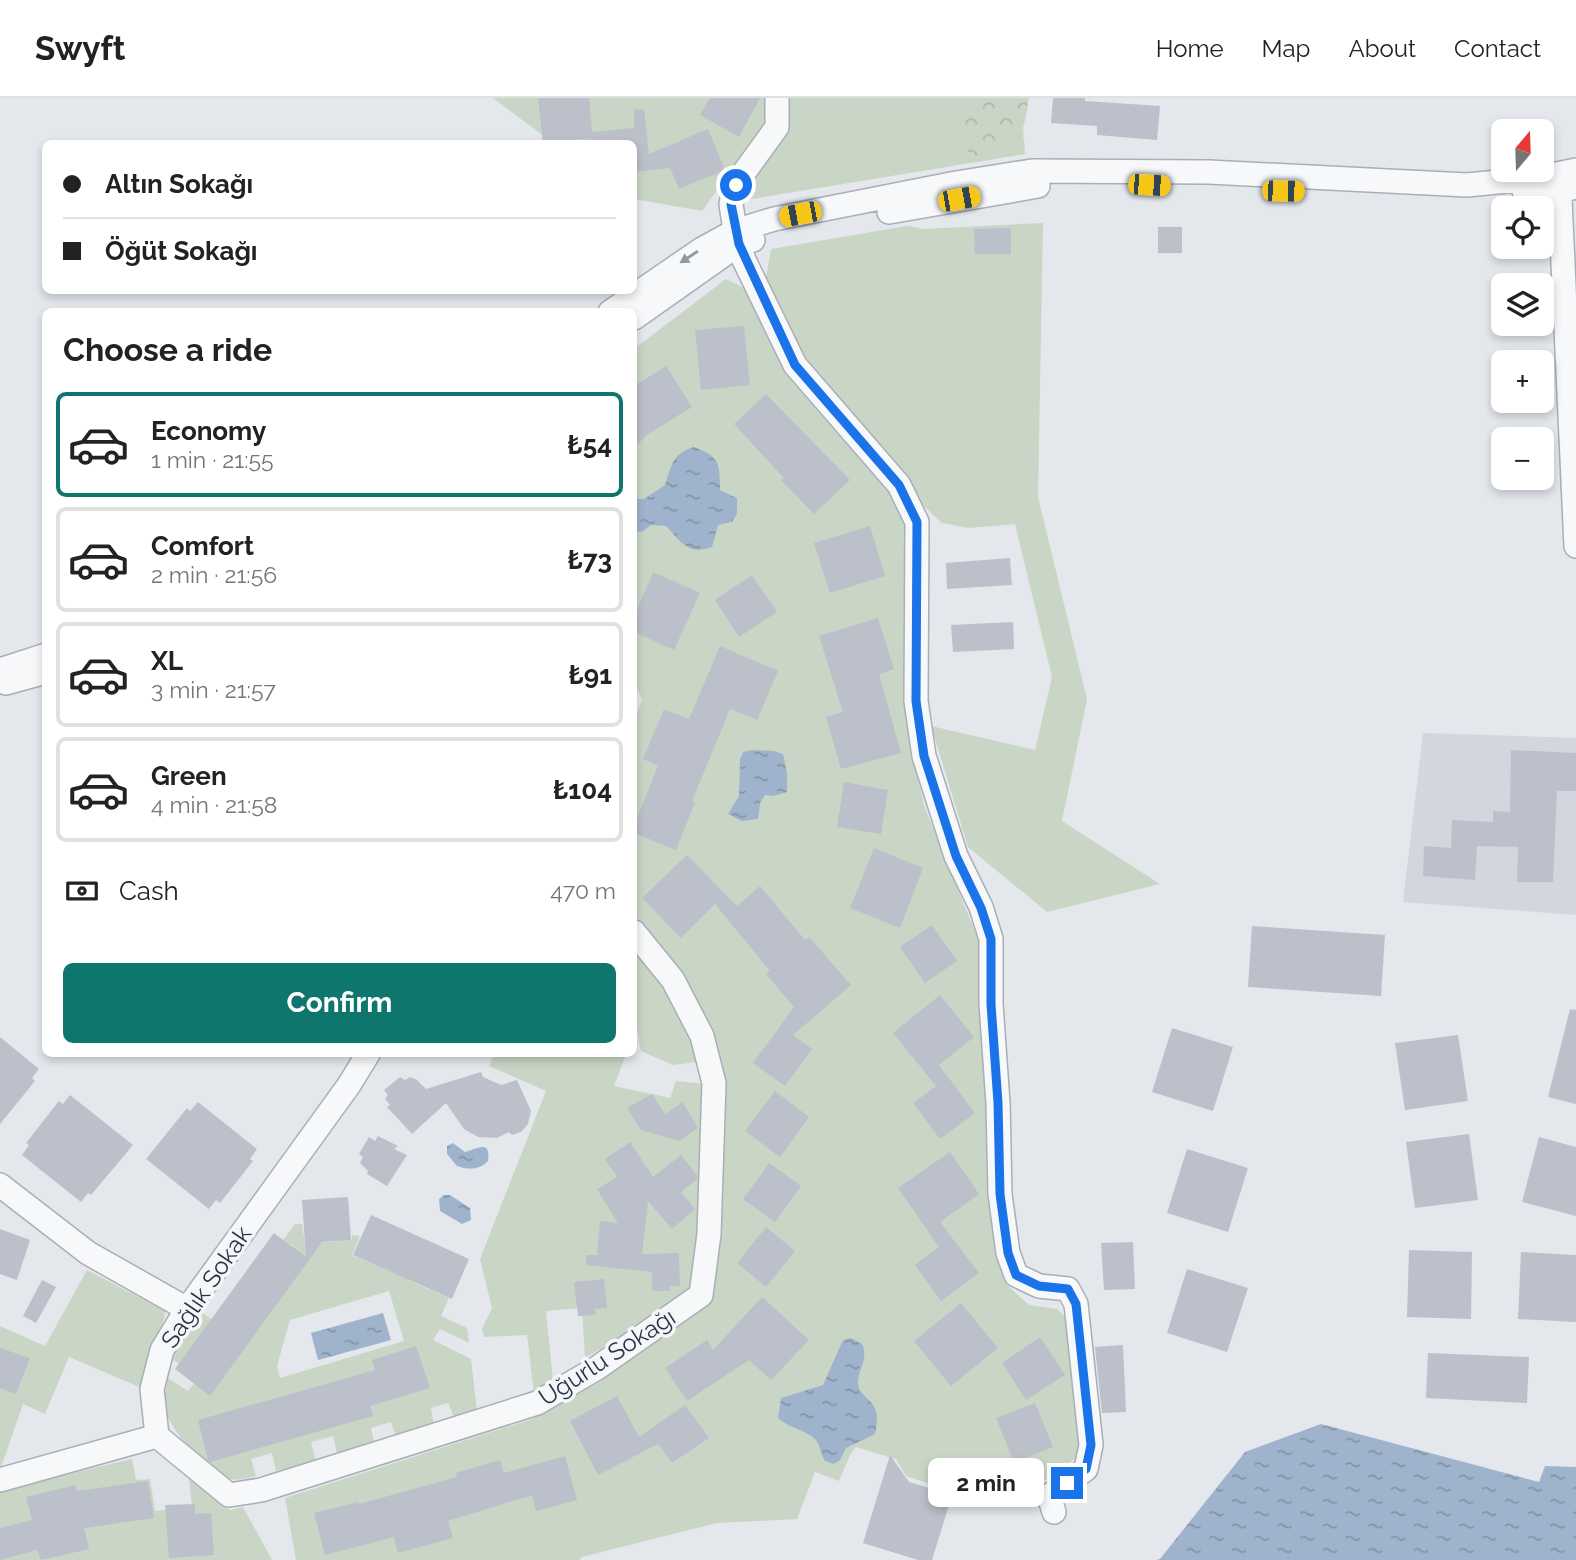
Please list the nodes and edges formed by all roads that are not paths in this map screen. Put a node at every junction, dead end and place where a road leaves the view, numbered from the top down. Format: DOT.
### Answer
graph roads {
  1 [pos="777,98"];
  2 [pos="1568,181"];
  3 [pos="737,238"];
  4 [pos="636,294"];
  5 [pos="637,294"];
  6 [pos="616,308"];
  7 [pos="637,316"];
  8 [pos="1576,545"];
  9 [pos="42,656"];
  10 [pos="0,670"];
  11 [pos="42,673"];
  12 [pos="0,685"];
  13 [pos="637,936"];
  14 [pos="366,1057"];
  15 [pos="0,1185"];
  16 [pos="187,1310"];
  17 [pos="157,1436"];
  18 [pos="0,1480"];
  19 [pos="1054,1513"];
  1 -- 3 [label="street"];
  2 -- 3 [label="street"];
  2 -- 8 [label="street"];
  3 -- 5 [label="street, one-way"];
  3 -- 7 [label="street"];
  3 -- 19 [label="street"];
  4 -- 6 [label="street, one-way"];
  9 -- 10 [label="street"];
  11 -- 12 [label="street"];
  13 -- 17 [label="street, Uğurlu Sokağı"];
  14 -- 16 [label="street, Sağlık Sokak"];
  15 -- 16 [label="street"];
  16 -- 17 [label="street, Sağlık Sokak"];
  17 -- 18 [label="street"];
}
